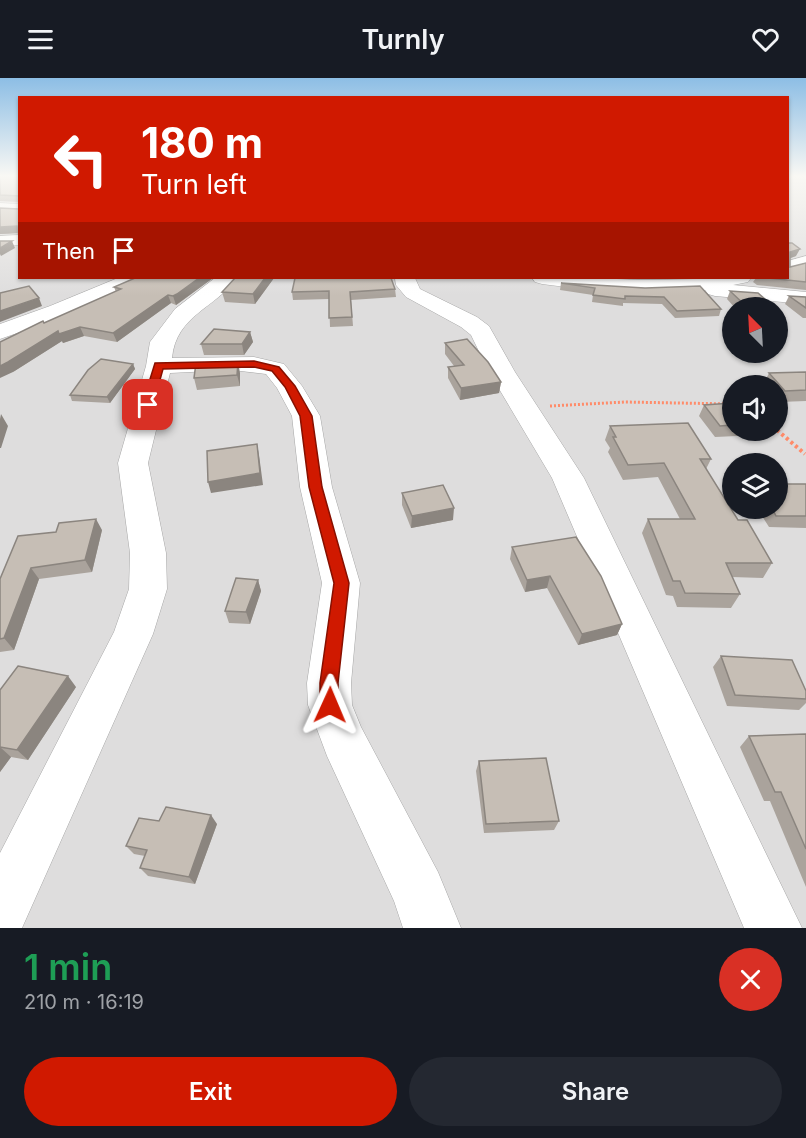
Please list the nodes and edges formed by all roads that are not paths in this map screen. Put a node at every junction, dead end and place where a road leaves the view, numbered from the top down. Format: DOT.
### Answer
graph roads {
  1 [pos="18,240"];
  2 [pos="0,241"];
  3 [pos="806,262"];
  4 [pos="789,267"];
  5 [pos="132,279"];
  6 [pos="225,279"];
  7 [pos="405,279"];
  8 [pos="549,279"];
  9 [pos="733,279"];
  10 [pos="665,287"];
  11 [pos="806,298"];
  12 [pos="0,332"];
  13 [pos="159,366"];
  14 [pos="0,912"];
  15 [pos="432,928"];
  16 [pos="773,928"];
  1 -- 2 [label="street"];
  3 -- 4 [label="street"];
  5 -- 12 [label="street"];
  6 -- 13 [label="street"];
  7 -- 16 [label="street"];
  8 -- 10 [label="street"];
  9 -- 10 [label="street"];
  10 -- 11 [label="street"];
  13 -- 14 [label="street"];
  13 -- 15 [label="street"];
}
